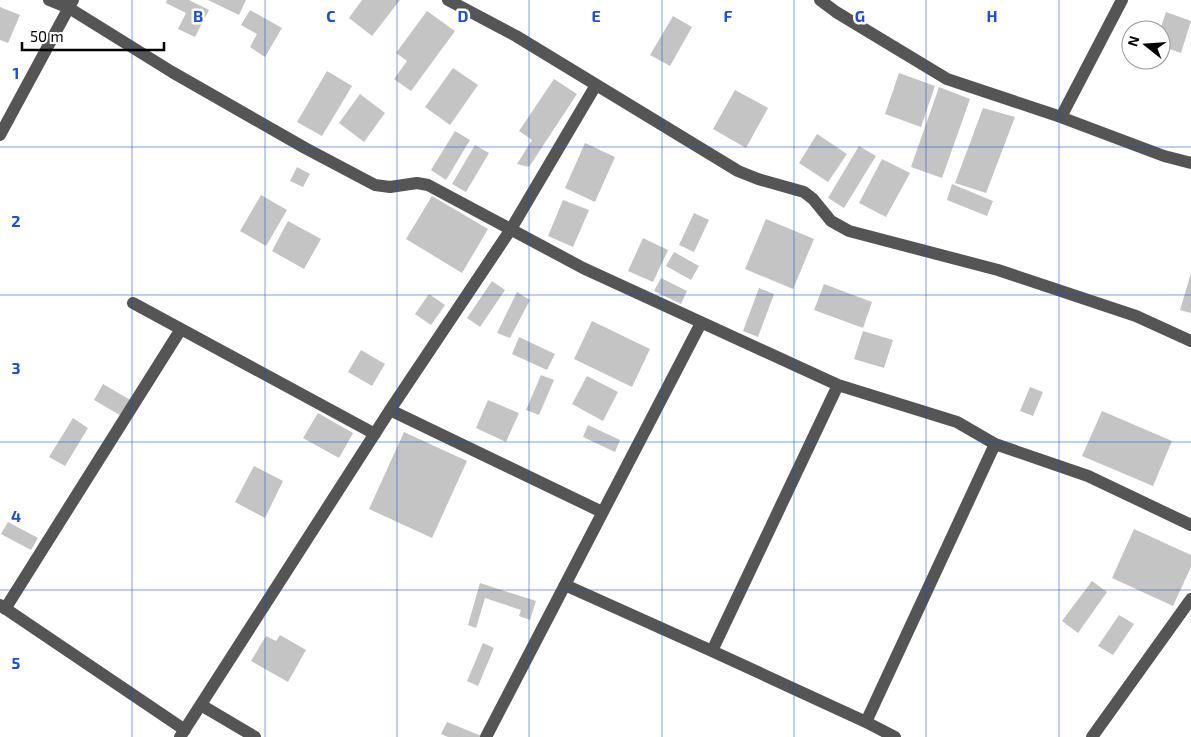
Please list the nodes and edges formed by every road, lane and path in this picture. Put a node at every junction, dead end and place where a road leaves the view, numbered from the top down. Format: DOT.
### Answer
graph roads {
  1 [pos="48,0"];
  2 [pos="448,0"];
  3 [pos="820,0"];
  4 [pos="1122,0"];
  5 [pos="71,4"];
  6 [pos="596,85"];
  7 [pos="1061,117"];
  8 [pos="0,135"];
  9 [pos="1191,163"];
  10 [pos="511,229"];
  11 [pos="133,303"];
  12 [pos="701,323"];
  13 [pos="182,329"];
  14 [pos="1191,341"];
  15 [pos="838,385"];
  16 [pos="390,410"];
  17 [pos="375,434"];
  18 [pos="994,444"];
  19 [pos="602,512"];
  20 [pos="1191,525"];
  21 [pos="565,586"];
  22 [pos="1191,599"];
  23 [pos="3,607"];
  24 [pos="712,651"];
  25 [pos="201,705"];
  26 [pos="866,722"];
  27 [pos="182,733"];
  28 [pos="255,737"];
  29 [pos="486,737"];
  30 [pos="895,737"];
  31 [pos="1092,737"];
  1 -- 5 [label="street"];
  2 -- 6 [label="street"];
  3 -- 7 [label="street"];
  4 -- 7 [label="street"];
  5 -- 8 [label="street"];
  5 -- 10 [label="street"];
  6 -- 10 [label="street"];
  6 -- 14 [label="street"];
  7 -- 9 [label="street"];
  10 -- 12 [label="street"];
  10 -- 16 [label="street"];
  11 -- 13 [label="street"];
  12 -- 15 [label="street"];
  12 -- 19 [label="street"];
  13 -- 17 [label="street"];
  13 -- 23 [label="street"];
  15 -- 18 [label="street"];
  15 -- 24 [label="street"];
  16 -- 17 [label="street"];
  16 -- 19 [label="street"];
  17 -- 25 [label="street"];
  18 -- 20 [label="street"];
  18 -- 26 [label="street"];
  19 -- 21 [label="street"];
  21 -- 24 [label="street"];
  21 -- 29 [label="street"];
  22 -- 31 [label="street"];
  23 -- 27 [label="street"];
  24 -- 26 [label="street"];
  25 -- 27 [label="street"];
  25 -- 28 [label="street"];
  26 -- 30 [label="street"];
}
